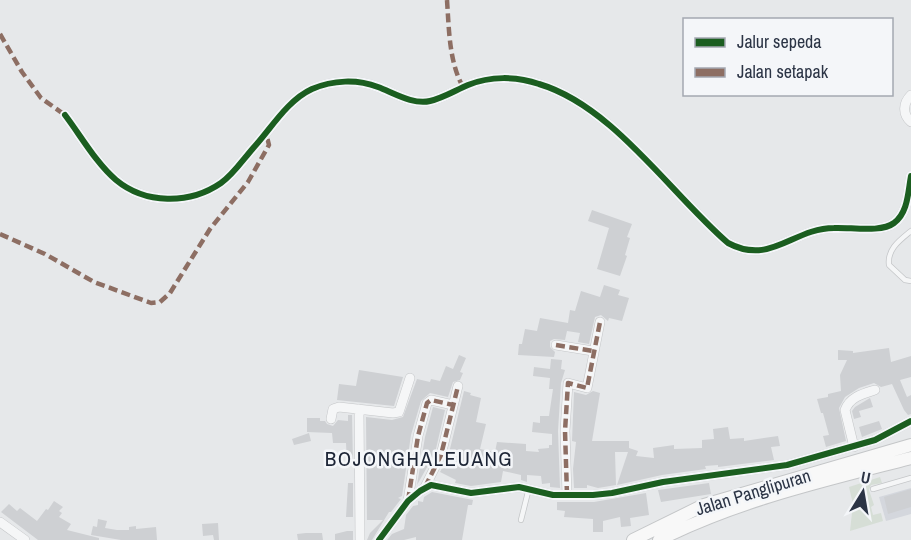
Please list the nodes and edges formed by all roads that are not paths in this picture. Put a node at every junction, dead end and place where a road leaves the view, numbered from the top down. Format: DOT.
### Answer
graph roads {
  1 [pos="911,95"];
  2 [pos="65,115"];
  3 [pos="911,122"];
  4 [pos="911,176"];
  5 [pos="911,231"];
  6 [pos="911,281"];
  7 [pos="600,322"];
  8 [pos="556,345"];
  9 [pos="593,351"];
  10 [pos="410,378"];
  11 [pos="458,386"];
  12 [pos="875,390"];
  13 [pos="453,405"];
  14 [pos="358,409"];
  15 [pos="331,418"];
  16 [pos="911,421"];
  17 [pos="911,446"];
  18 [pos="855,447"];
  19 [pos="911,458"];
  20 [pos="911,478"];
  21 [pos="425,487"];
  22 [pos="528,488"];
  23 [pos="873,489"];
  24 [pos="567,495"];
  25 [pos="408,501"];
  26 [pos="521,520"];
  27 [pos="0,522"];
  28 [pos="25,540"];
  29 [pos="360,540"];
  30 [pos="379,540"];
  31 [pos="633,540"];
  32 [pos="659,540"];
  1 -- 3 [label="street"];
  2 -- 4 [label="street"];
  5 -- 6 [label="lane"];
  7 -- 9 [label="street"];
  8 -- 9 [label="street"];
  9 -- 24 [label="street"];
  10 -- 14 [label="street"];
  11 -- 13 [label="street"];
  12 -- 18 [label="street"];
  13 -- 21 [label="street"];
  13 -- 25 [label="street"];
  14 -- 15 [label="street"];
  14 -- 29 [label="street"];
  16 -- 18 [label="street"];
  17 -- 31 [label="main road, Jalan Panglipuran"];
  18 -- 24 [label="street"];
  19 -- 32 [label="main road, Jalan Panglipuran"];
  20 -- 23 [label="lane"];
  21 -- 22 [label="street"];
  21 -- 25 [label="street"];
  22 -- 24 [label="street"];
  22 -- 26 [label="lane"];
  25 -- 30 [label="street"];
  27 -- 28 [label="street"];
}
